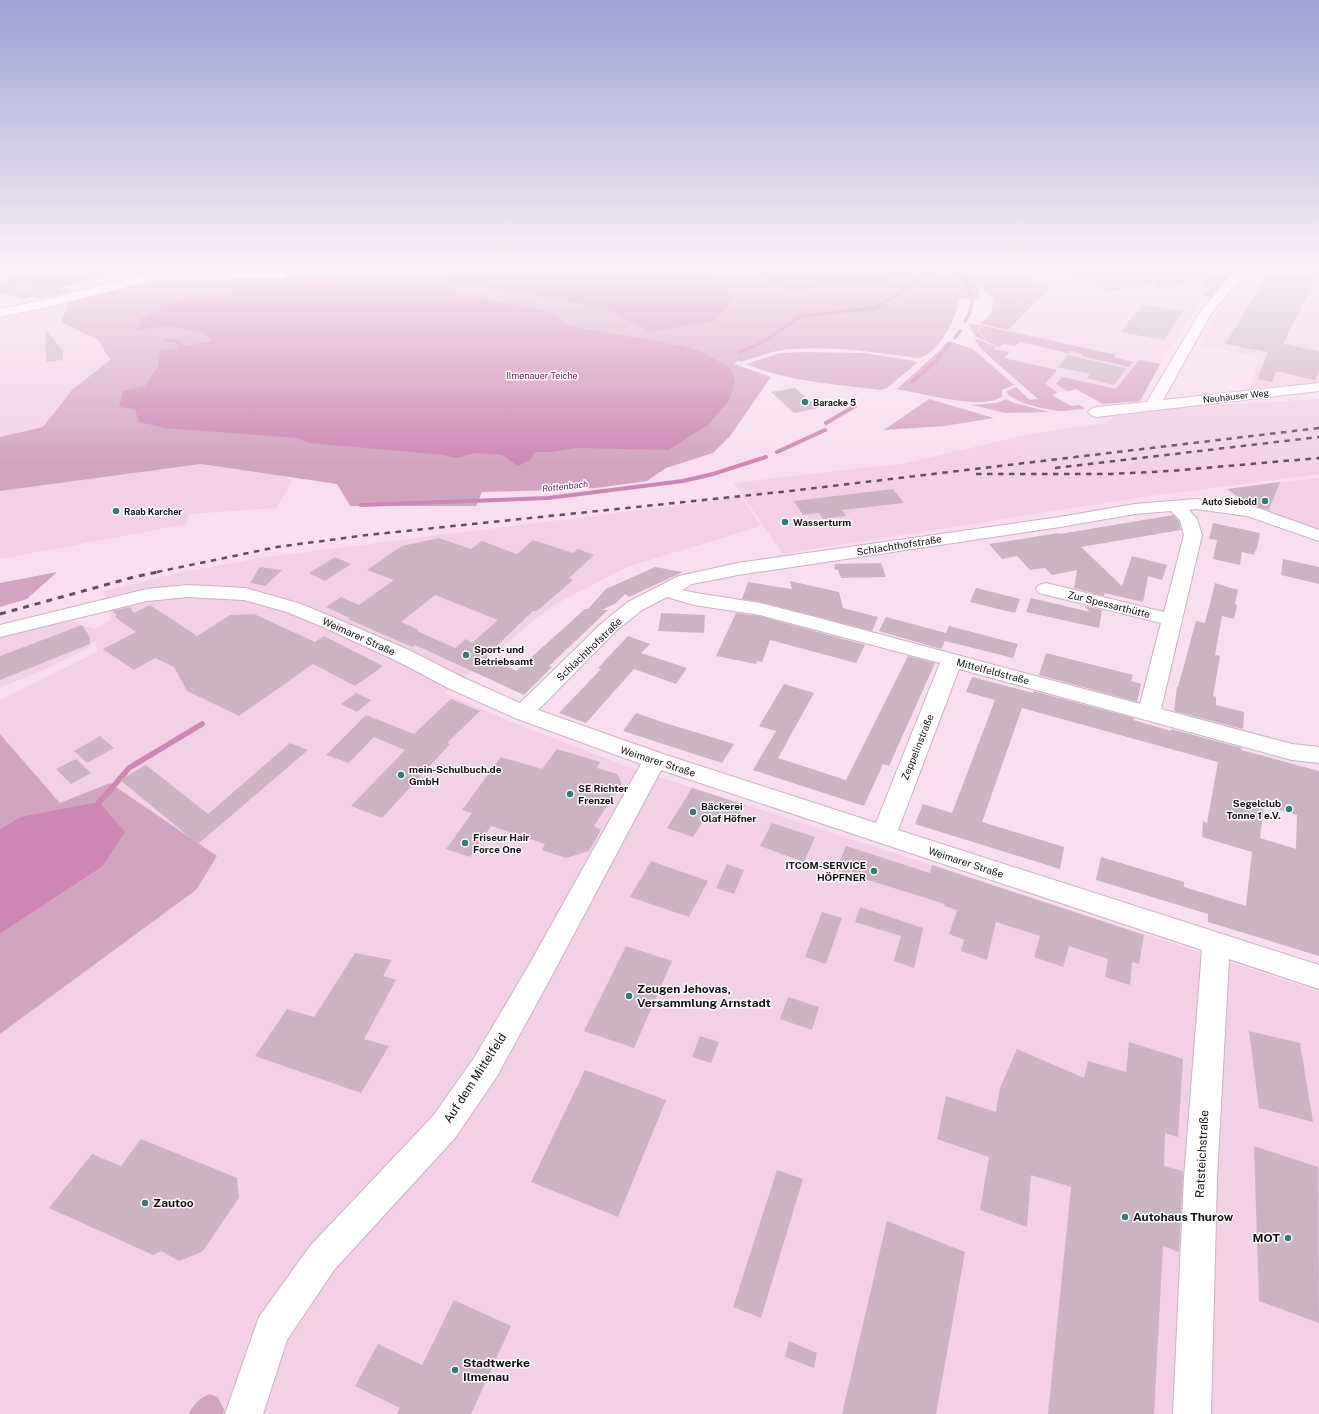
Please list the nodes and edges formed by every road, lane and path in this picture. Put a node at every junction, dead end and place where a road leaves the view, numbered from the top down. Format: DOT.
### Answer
graph roads {
  1 [pos="1193,333"];
  2 [pos="1319,387"];
  3 [pos="1153,405"];
  4 [pos="1096,412"];
  5 [pos="1176,506"];
  6 [pos="1319,536"];
  7 [pos="1046,589"];
  8 [pos="666,591"];
  9 [pos="1172,620"];
  10 [pos="0,631"];
  11 [pos="952,660"];
  12 [pos="523,713"];
  13 [pos="1149,713"];
  14 [pos="1319,755"];
  15 [pos="655,760"];
  16 [pos="883,835"];
  17 [pos="1216,943"];
  18 [pos="1319,977"];
  19 [pos="244,1414"];
  20 [pos="1192,1414"];
  1 -- 3 [label="street"];
  2 -- 3 [label="street, Neuhäuser Weg"];
  3 -- 4 [label="street, Neuhäuser Weg"];
  5 -- 6 [label="street, Schlachthofstraße"];
  5 -- 8 [label="street, Schlachthofstraße"];
  5 -- 9 [label="street"];
  7 -- 9 [label="street, Zur Spessarthütte"];
  8 -- 11 [label="street, Mittelfeldstraße"];
  8 -- 12 [label="street, Schlachthofstraße"];
  9 -- 13 [label="street"];
  10 -- 12 [label="street, Weimarer Straße"];
  11 -- 13 [label="street, Mittelfeldstraße"];
  11 -- 16 [label="street, Zeppelinstraße"];
  12 -- 15 [label="street, Weimarer Straße"];
  13 -- 14 [label="street, Mittelfeldstraße"];
  15 -- 16 [label="street, Weimarer Straße"];
  15 -- 19 [label="street, Auf dem Mittelfeld"];
  16 -- 17 [label="street, Weimarer Straße"];
  17 -- 18 [label="street, Weimarer Straße"];
  17 -- 20 [label="street, Ratsteichstraße"];
}
